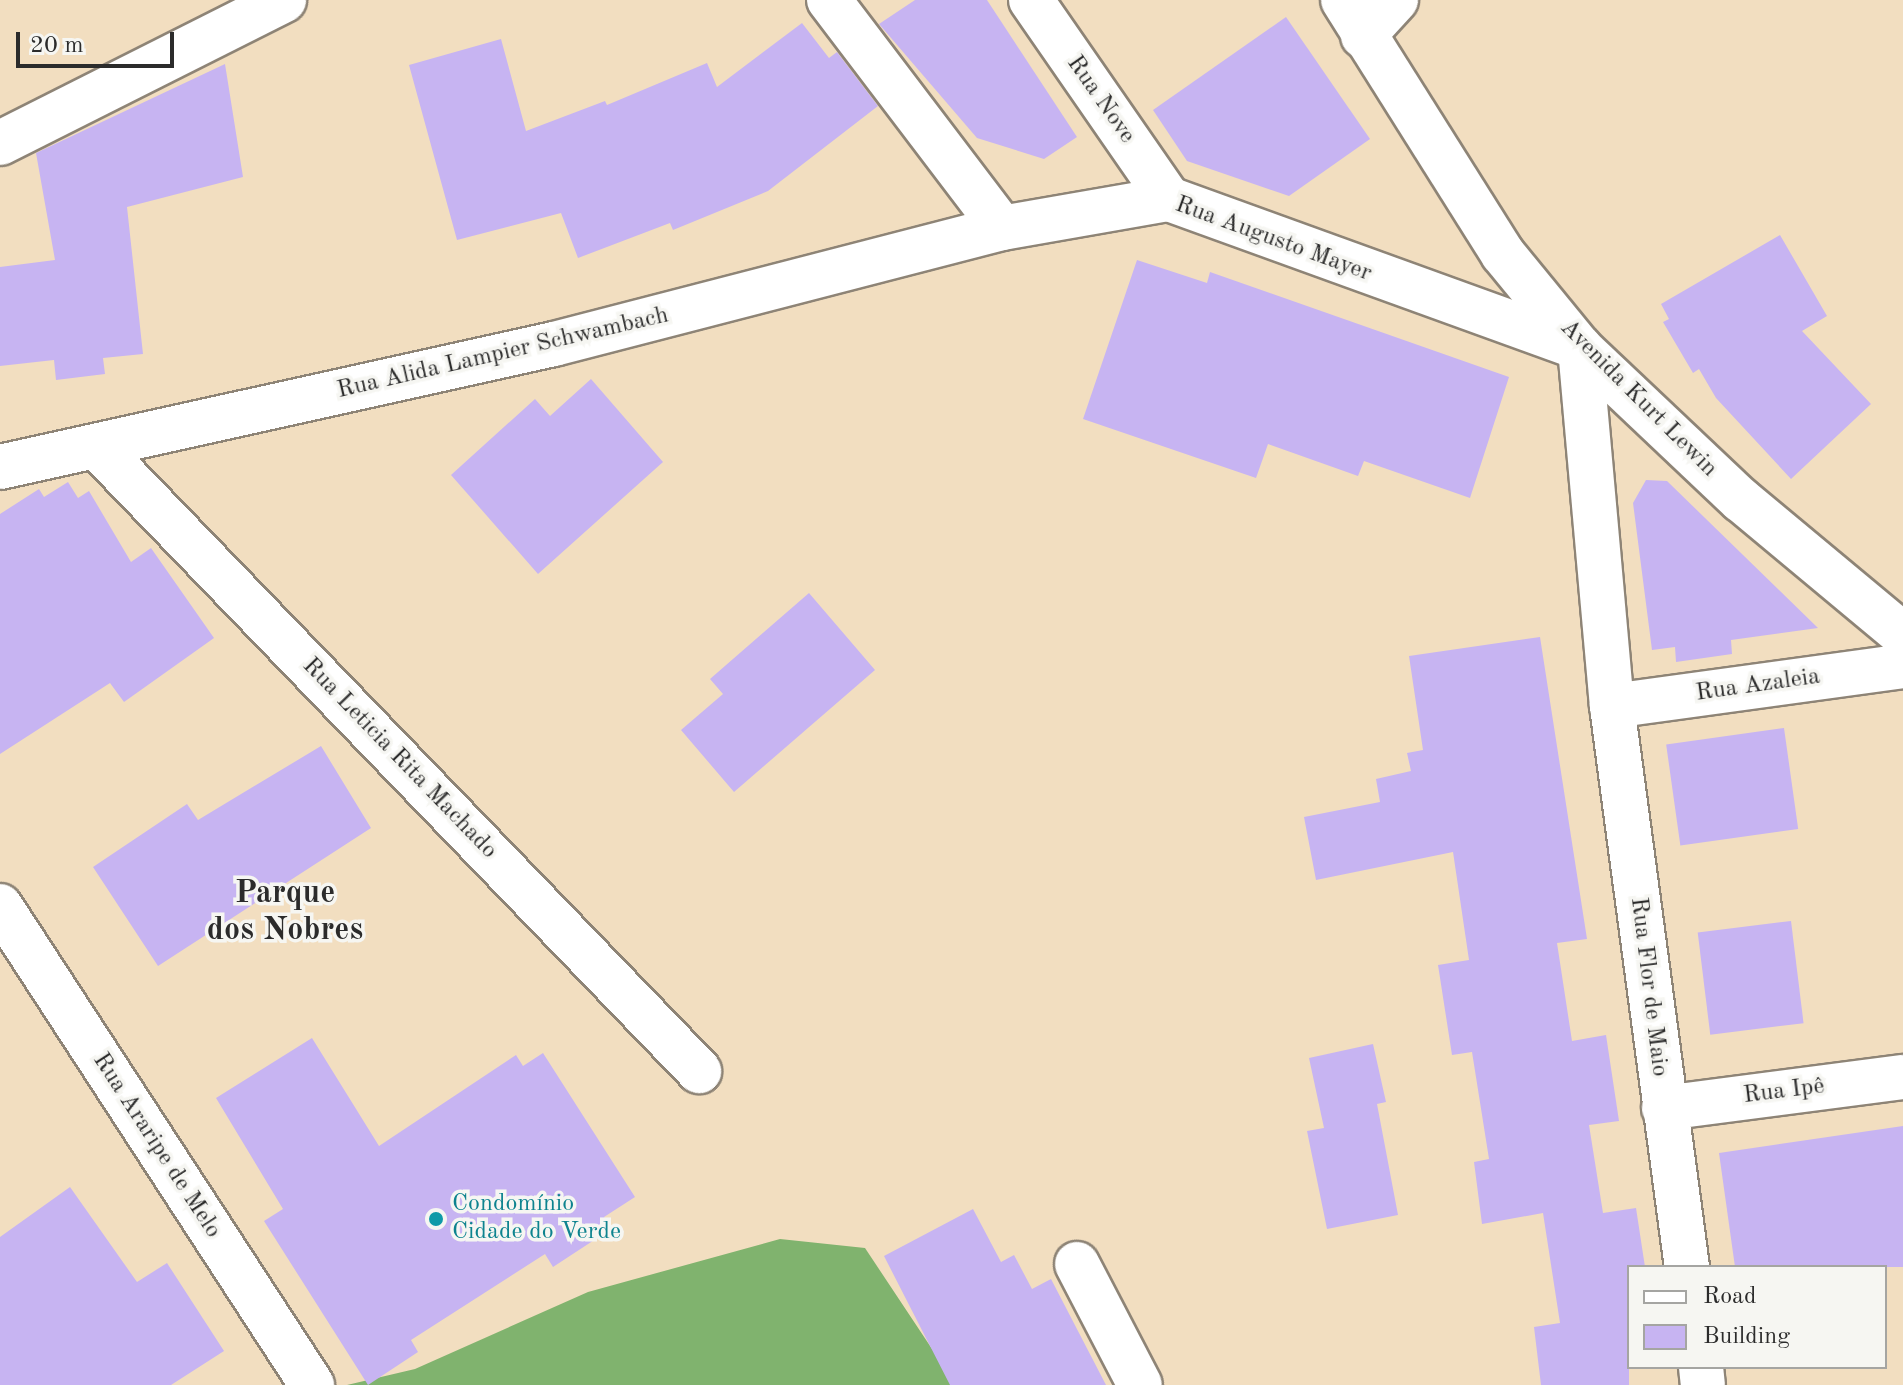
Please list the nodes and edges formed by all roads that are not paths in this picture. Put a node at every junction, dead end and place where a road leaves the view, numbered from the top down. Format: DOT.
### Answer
graph roads {
  1 [pos="284,0"];
  2 [pos="829,0"];
  3 [pos="1031,0"];
  4 [pos="1396,0"];
  5 [pos="1353,18"];
  6 [pos="0,143"];
  7 [pos="1169,199"];
  8 [pos="1002,228"];
  9 [pos="1580,348"];
  10 [pos="98,448"];
  11 [pos="0,467"];
  12 [pos="1903,635"];
  13 [pos="1903,666"];
  14 [pos="1612,706"];
  15 [pos="0,906"];
  16 [pos="699,1071"];
  17 [pos="1903,1077"];
  18 [pos="1664,1108"];
  19 [pos="1077,1264"];
  20 [pos="1687,1265"];
  21 [pos="312,1385"];
  22 [pos="1140,1385"];
  1 -- 6 [label="street"];
  2 -- 8 [label="street"];
  3 -- 7 [label="street, Rua Nove"];
  4 -- 5 [label="street"];
  5 -- 9 [label="street, Avenida Kurt Lewin"];
  7 -- 8 [label="street, Rua Augusto Mayer"];
  7 -- 9 [label="street, Rua Augusto Mayer"];
  8 -- 10 [label="street, Rua Alida Lampier Schwambach"];
  9 -- 12 [label="street, Avenida Kurt Lewin"];
  9 -- 14 [label="street, Rua Flor de Maio"];
  10 -- 11 [label="street, Rua Alida Lampier Schwambach"];
  10 -- 16 [label="street, Rua Leticia Rita Machado"];
  13 -- 14 [label="street, Rua Azaleia"];
  14 -- 18 [label="street, Rua Flor de Maio"];
  15 -- 21 [label="street, Rua Araripe de Melo"];
  17 -- 18 [label="street, Rua Ipê"];
  18 -- 20 [label="street, Rua Flor de Maio"];
  19 -- 22 [label="street"];
}
